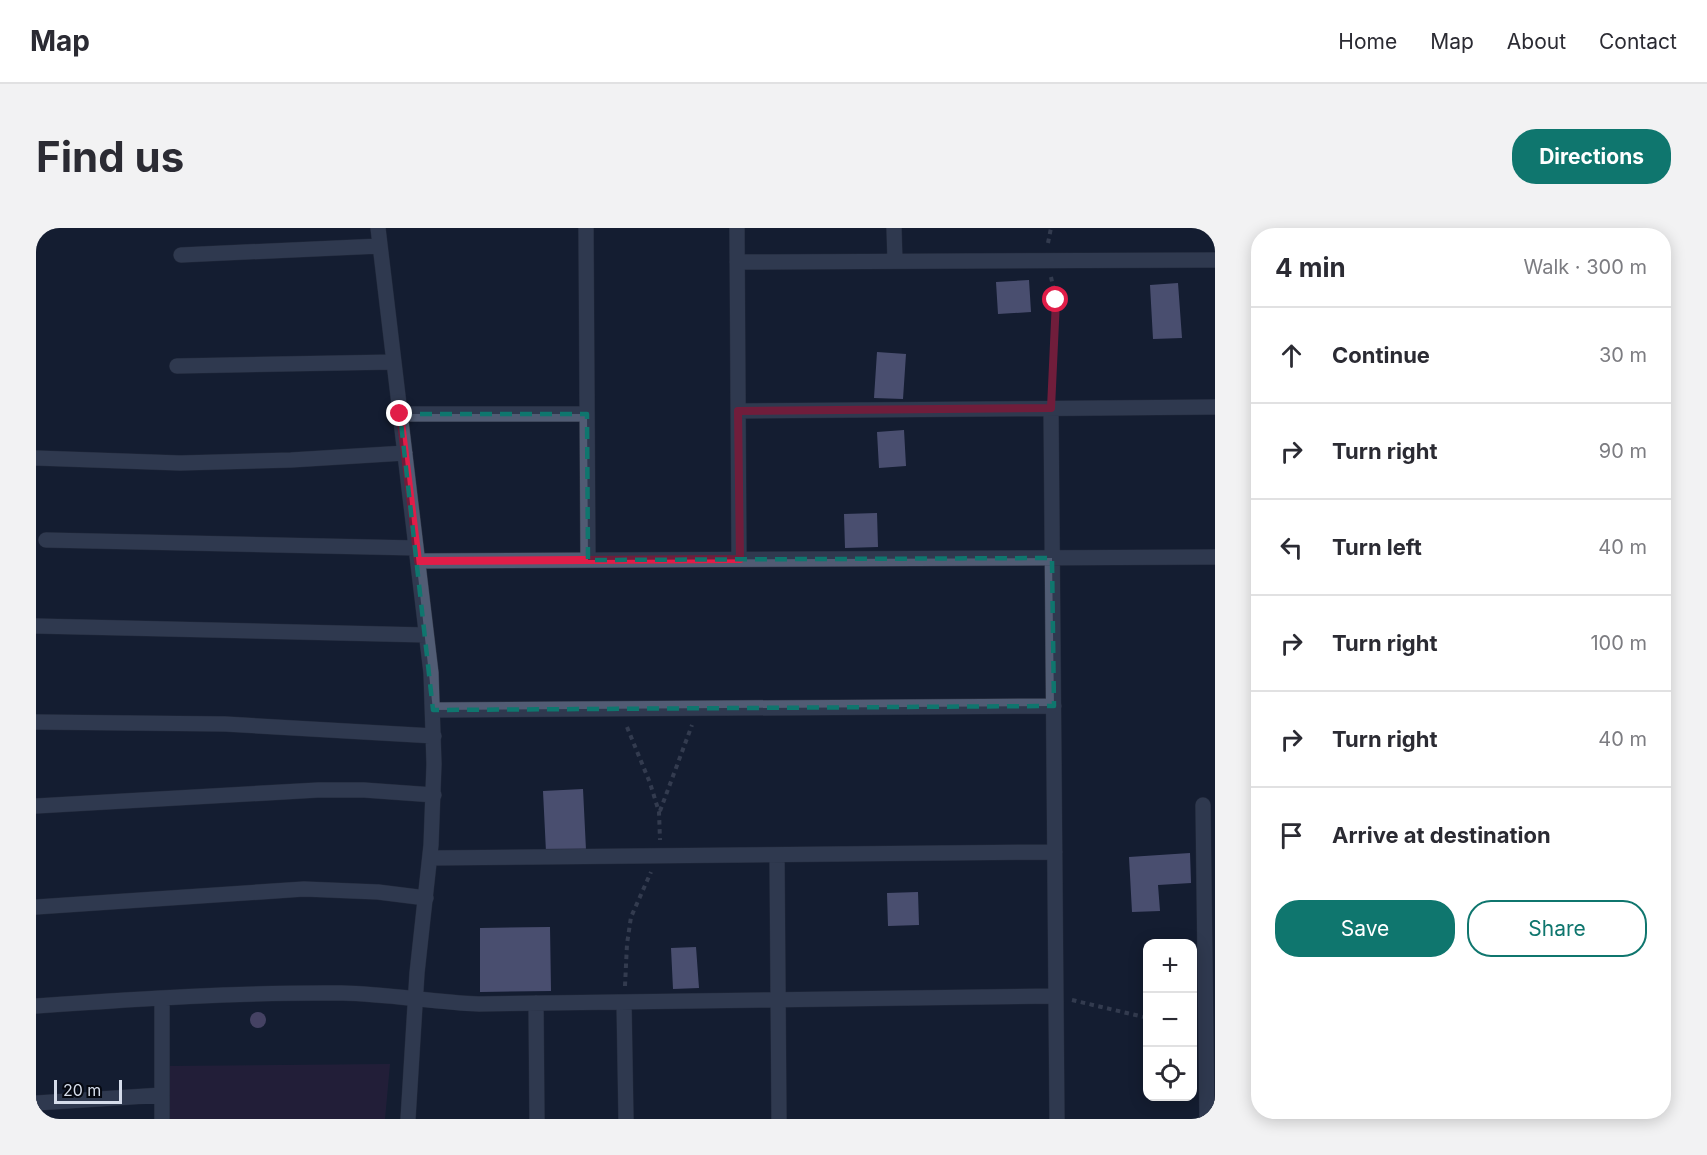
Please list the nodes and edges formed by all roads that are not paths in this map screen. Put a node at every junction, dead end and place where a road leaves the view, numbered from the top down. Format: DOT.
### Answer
graph roads {
  1 [pos="378,228"];
  2 [pos="585,228"];
  3 [pos="736,228"];
  4 [pos="894,228"];
  5 [pos="380,246"];
  6 [pos="181,255"];
  7 [pos="1215,260"];
  8 [pos="895,261"];
  9 [pos="737,262"];
  10 [pos="394,362"];
  11 [pos="177,366"];
  12 [pos="1215,407"];
  13 [pos="1051,408"];
  14 [pos="738,411"];
  15 [pos="400,414"];
  16 [pos="587,414"];
  17 [pos="405,453"];
  18 [pos="36,458"];
  19 [pos="46,540"];
  20 [pos="417,554"];
  21 [pos="1215,557"];
  22 [pos="1052,558"];
  23 [pos="740,559"];
  24 [pos="588,560"];
  25 [pos="36,626"];
  26 [pos="426,635"];
  27 [pos="1054,706"];
  28 [pos="433,710"];
  29 [pos="36,722"];
  30 [pos="434,736"];
  31 [pos="434,795"];
  32 [pos="1203,805"];
  33 [pos="36,807"];
  34 [pos="1055,852"];
  35 [pos="777,855"];
  36 [pos="430,858"];
  37 [pos="426,898"];
  38 [pos="36,907"];
  39 [pos="1056,996"];
  40 [pos="162,998"];
  41 [pos="416,999"];
  42 [pos="779,1000"];
  43 [pos="624,1002"];
  44 [pos="536,1003"];
  45 [pos="36,1006"];
  46 [pos="162,1095"];
  47 [pos="36,1103"];
  48 [pos="162,1119"];
  49 [pos="408,1119"];
  50 [pos="537,1119"];
  51 [pos="626,1119"];
  52 [pos="779,1119"];
  53 [pos="1057,1119"];
  54 [pos="1207,1119"];
  1 -- 5 [label="street"];
  2 -- 16 [label="street"];
  3 -- 9 [label="street"];
  4 -- 8 [label="street"];
  5 -- 6 [label="street"];
  5 -- 10 [label="street"];
  7 -- 8 [label="street"];
  8 -- 9 [label="street"];
  9 -- 14 [label="street"];
  10 -- 11 [label="street"];
  10 -- 15 [label="street"];
  12 -- 13 [label="street"];
  13 -- 14 [label="street"];
  13 -- 22 [label="street"];
  14 -- 23 [label="street"];
  15 -- 16 [label="street"];
  15 -- 17 [label="street"];
  16 -- 24 [label="street"];
  17 -- 18 [label="street"];
  17 -- 20 [label="street"];
  19 -- 20 [label="street"];
  20 -- 24 [label="street"];
  20 -- 26 [label="street"];
  21 -- 22 [label="street"];
  22 -- 23 [label="street"];
  22 -- 27 [label="street"];
  23 -- 24 [label="street"];
  25 -- 26 [label="street"];
  26 -- 28 [label="street"];
  27 -- 28 [label="street"];
  27 -- 34 [label="street"];
  28 -- 30 [label="street"];
  29 -- 30 [label="street"];
  30 -- 31 [label="street"];
  31 -- 33 [label="street"];
  31 -- 36 [label="street"];
  32 -- 54 [label="street"];
  34 -- 35 [label="street"];
  34 -- 39 [label="street"];
  35 -- 36 [label="street"];
  35 -- 42 [label="street"];
  36 -- 37 [label="street"];
  37 -- 38 [label="street"];
  37 -- 41 [label="street"];
  39 -- 42 [label="street"];
  39 -- 53 [label="street"];
  40 -- 41 [label="street"];
  40 -- 45 [label="street"];
  40 -- 46 [label="street"];
  41 -- 44 [label="street"];
  41 -- 49 [label="street"];
  42 -- 43 [label="street"];
  42 -- 52 [label="street"];
  43 -- 44 [label="street"];
  43 -- 51 [label="street"];
  44 -- 50 [label="street"];
  46 -- 47 [label="street"];
  46 -- 48 [label="street"];
}
